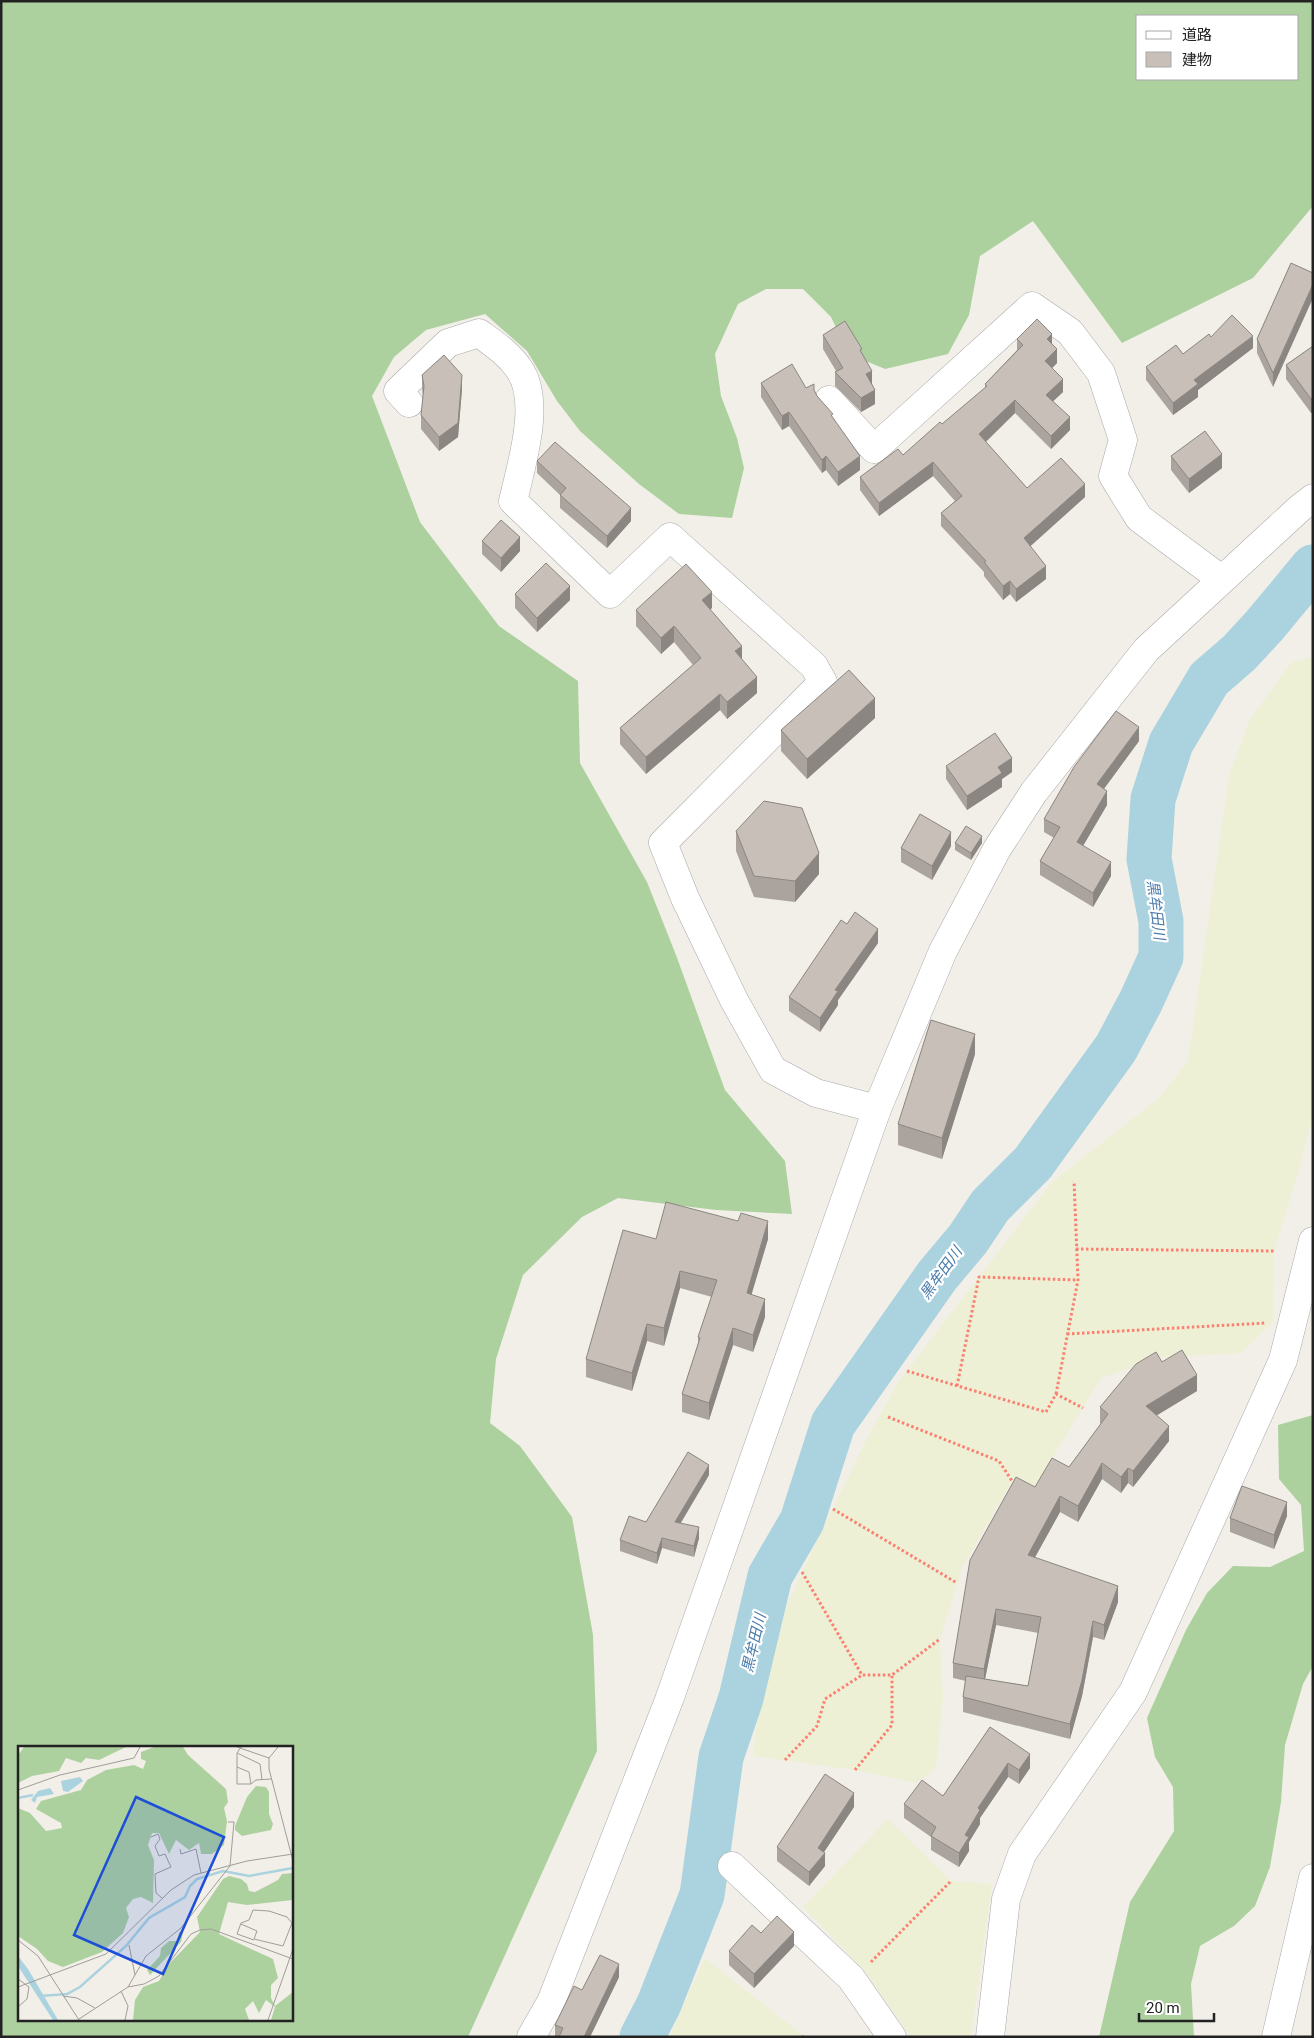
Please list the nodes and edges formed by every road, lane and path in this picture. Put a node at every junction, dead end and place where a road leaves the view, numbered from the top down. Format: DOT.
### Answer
graph roads {
  1 [pos="830,400"];
  2 [pos="408,404"];
  3 [pos="1313,498"];
  4 [pos="1221,579"];
  5 [pos="877,1109"];
  6 [pos="1074,1181"];
  7 [pos="1313,1241"];
  8 [pos="1076,1249"];
  9 [pos="1274,1251"];
  10 [pos="1078,1280"];
  11 [pos="1273,1322"];
  12 [pos="1067,1334"];
  13 [pos="907,1370"];
  14 [pos="957,1386"];
  15 [pos="1056,1394"];
  16 [pos="1083,1408"];
  17 [pos="888,1417"];
  18 [pos="1012,1481"];
  19 [pos="832,1509"];
  20 [pos="802,1572"];
  21 [pos="957,1583"];
  22 [pos="940,1639"];
  23 [pos="862,1675"];
  24 [pos="892,1675"];
  25 [pos="785,1760"];
  26 [pos="855,1770"];
  27 [pos="732,1866"];
  28 [pos="1313,1878"];
  29 [pos="951,1881"];
  30 [pos="871,1963"];
  31 [pos="531,2037"];
  32 [pos="892,2037"];
  33 [pos="990,2037"];
  34 [pos="1276,2037"];
  1 -- 4 [label="street"];
  2 -- 5 [label="street"];
  3 -- 4 [label="street"];
  4 -- 5 [label="street"];
  5 -- 31 [label="street"];
  6 -- 8 [label="path"];
  7 -- 33 [label="street"];
  8 -- 9 [label="path"];
  8 -- 10 [label="path"];
  10 -- 12 [label="path"];
  10 -- 14 [label="path"];
  11 -- 12 [label="path"];
  12 -- 15 [label="path"];
  13 -- 14 [label="path"];
  14 -- 15 [label="path"];
  15 -- 16 [label="path"];
  17 -- 18 [label="path"];
  19 -- 21 [label="path"];
  20 -- 23 [label="path"];
  22 -- 24 [label="path"];
  23 -- 24 [label="path"];
  23 -- 25 [label="path"];
  24 -- 26 [label="path"];
  27 -- 32 [label="street"];
  28 -- 34 [label="street"];
  29 -- 30 [label="path"];
}
